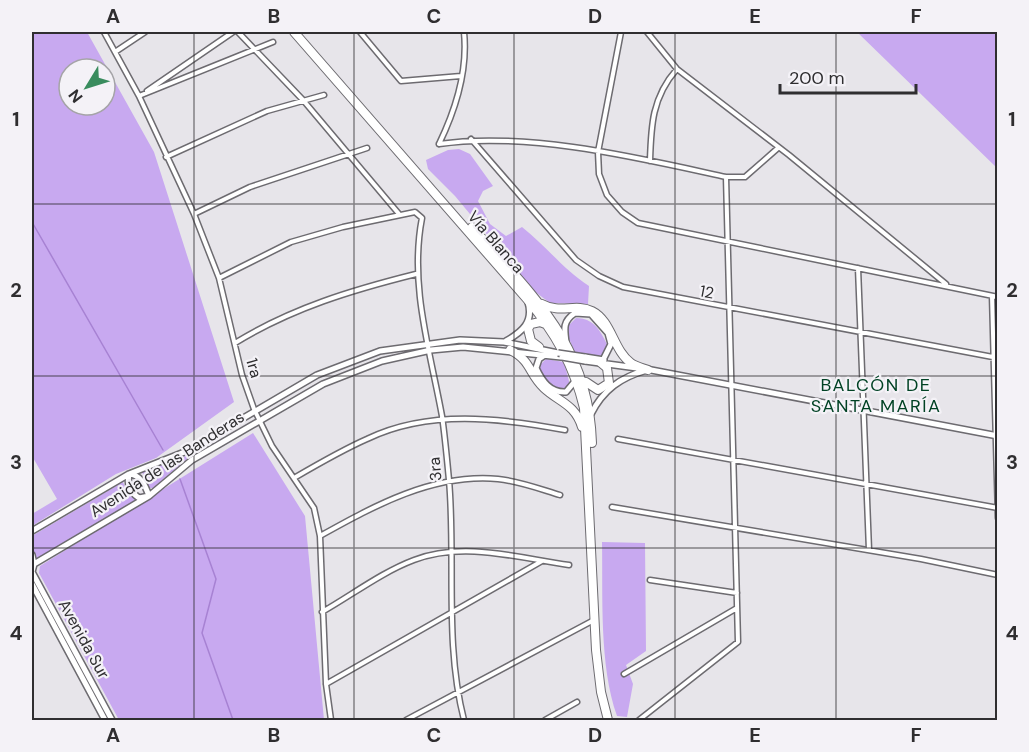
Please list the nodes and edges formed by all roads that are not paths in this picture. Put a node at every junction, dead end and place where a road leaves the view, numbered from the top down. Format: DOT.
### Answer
graph roads {
  1 [pos="104,32"];
  2 [pos="145,32"];
  3 [pos="233,32"];
  4 [pos="238,32"];
  5 [pos="294,32"];
  6 [pos="301,32"];
  7 [pos="360,32"];
  8 [pos="464,32"];
  9 [pos="621,32"];
  10 [pos="647,32"];
  11 [pos="273,42"];
  12 [pos="254,49"];
  13 [pos="115,52"];
  14 [pos="677,69"];
  15 [pos="462,76"];
  16 [pos="324,95"];
  17 [pos="139,96"];
  18 [pos="303,100"];
  19 [pos="471,139"];
  20 [pos="367,148"];
  21 [pos="778,148"];
  22 [pos="598,152"];
  23 [pos="346,155"];
  24 [pos="166,157"];
  25 [pos="650,162"];
  26 [pos="726,177"];
  27 [pos="194,214"];
  28 [pos="399,214"];
  29 [pos="728,242"];
  30 [pos="858,268"];
  31 [pos="416,274"];
  32 [pos="219,279"];
  33 [pos="946,285"];
  34 [pos="995,297"];
  35 [pos="526,298"];
  36 [pos="537,301"];
  37 [pos="730,308"];
  38 [pos="550,326"];
  39 [pos="861,333"];
  40 [pos="504,342"];
  41 [pos="566,342"];
  42 [pos="235,343"];
  43 [pos="427,343"];
  44 [pos="539,347"];
  45 [pos="510,350"];
  46 [pos="428,351"];
  47 [pos="545,355"];
  48 [pos="559,355"];
  49 [pos="995,357"];
  50 [pos="602,362"];
  51 [pos="648,370"];
  52 [pos="580,379"];
  53 [pos="732,388"];
  54 [pos="254,409"];
  55 [pos="865,412"];
  56 [pos="591,414"];
  57 [pos="259,419"];
  58 [pos="442,419"];
  59 [pos="565,430"];
  60 [pos="997,436"];
  61 [pos="618,439"];
  62 [pos="586,440"];
  63 [pos="733,459"];
  64 [pos="129,474"];
  65 [pos="294,478"];
  66 [pos="449,482"];
  67 [pos="866,484"];
  68 [pos="560,495"];
  69 [pos="149,496"];
  70 [pos="612,507"];
  71 [pos="997,508"];
  72 [pos="590,510"];
  73 [pos="998,518"];
  74 [pos="735,527"];
  75 [pos="32,531"];
  76 [pos="320,536"];
  77 [pos="869,550"];
  78 [pos="451,553"];
  79 [pos="32,555"];
  80 [pos="543,561"];
  81 [pos="34,564"];
  82 [pos="569,565"];
  83 [pos="32,572"];
  84 [pos="998,575"];
  85 [pos="650,580"];
  86 [pos="32,584"];
  87 [pos="737,593"];
  88 [pos="737,608"];
  89 [pos="322,612"];
  90 [pos="451,613"];
  91 [pos="594,620"];
  92 [pos="624,674"];
  93 [pos="326,684"];
  94 [pos="457,693"];
  95 [pos="577,702"];
  96 [pos="105,720"];
  97 [pos="112,720"];
  98 [pos="331,720"];
  99 [pos="406,720"];
  100 [pos="464,720"];
  101 [pos="545,720"];
  102 [pos="608,720"];
  103 [pos="639,720"];
  1 -- 13 [label="street, 1ra"];
  2 -- 13 [label="street"];
  3 -- 17 [label="street"];
  4 -- 12 [label="street"];
  5 -- 35 [label="highway, Vía Blanca"];
  6 -- 36 [label="highway, Vía Blanca"];
  7 -- 15 [label="street"];
  8 -- 15 [label="street"];
  9 -- 22 [label="street"];
  10 -- 14 [label="street"];
  11 -- 12 [label="street"];
  12 -- 17 [label="street"];
  12 -- 18 [label="street"];
  13 -- 17 [label="street, 1ra"];
  14 -- 21 [label="street"];
  14 -- 25 [label="street"];
  15 -- 19 [label="street"];
  16 -- 18 [label="street"];
  17 -- 24 [label="street, 1ra"];
  18 -- 23 [label="street"];
  18 -- 24 [label="street"];
  19 -- 22 [label="street"];
  19 -- 37 [label="street, 12"];
  20 -- 23 [label="street"];
  21 -- 26 [label="street"];
  21 -- 33 [label="street"];
  22 -- 25 [label="street"];
  22 -- 29 [label="street"];
  23 -- 27 [label="street"];
  23 -- 28 [label="street"];
  24 -- 27 [label="street, 1ra"];
  25 -- 26 [label="street"];
  26 -- 29 [label="street"];
  27 -- 32 [label="street, 1ra"];
  28 -- 31 [label="street, 3ra"];
  28 -- 32 [label="street"];
  29 -- 30 [label="street"];
  29 -- 37 [label="street"];
  30 -- 33 [label="street"];
  30 -- 39 [label="street"];
  31 -- 42 [label="street"];
  31 -- 43 [label="street, 3ra"];
  32 -- 42 [label="street, 1ra"];
  33 -- 34 [label="street"];
  34 -- 49 [label="street"];
  35 -- 38 [label="highway, Vía Blanca"];
  35 -- 40 [label="main road"];
  36 -- 41 [label="highway, Vía Blanca"];
  36 -- 51 [label="highway"];
  37 -- 39 [label="street, 12"];
  37 -- 53 [label="street"];
  38 -- 44 [label="highway"];
  38 -- 52 [label="highway, Vía Blanca"];
  39 -- 49 [label="street, 12"];
  39 -- 55 [label="street"];
  40 -- 43 [label="main road, Avenida de las Banderas"];
  40 -- 44 [label="main road, Avenida de las Banderas"];
  41 -- 50 [label="main road"];
  41 -- 52 [label="highway, Vía Blanca"];
  42 -- 54 [label="street, 1ra"];
  43 -- 46 [label="street, 3ra"];
  43 -- 54 [label="main road, Avenida de las Banderas"];
  44 -- 48 [label="main road, Avenida de las Banderas"];
  45 -- 46 [label="main road, Avenida de las Banderas"];
  45 -- 47 [label="main road, Avenida de las Banderas"];
  45 -- 62 [label="highway"];
  46 -- 57 [label="main road, Avenida de las Banderas"];
  46 -- 58 [label="street, 3ra"];
  47 -- 48 [label="main road, Avenida de las Banderas"];
  47 -- 52 [label="main road"];
  48 -- 50 [label="main road, Avenida de las Banderas, bridge"];
  49 -- 60 [label="street"];
  50 -- 51 [label="main road, Avenida de las Banderas"];
  50 -- 52 [label="highway"];
  51 -- 53 [label="main road, Avenida de las Banderas"];
  51 -- 56 [label="main road"];
  52 -- 56 [label="highway, Vía Blanca"];
  52 -- 62 [label="highway, Vía Blanca"];
  53 -- 55 [label="main road, Avenida de las Banderas"];
  53 -- 63 [label="street"];
  54 -- 57 [label="street, 1ra"];
  54 -- 64 [label="main road, Avenida de las Banderas"];
  55 -- 60 [label="main road, Avenida de las Banderas"];
  55 -- 67 [label="street"];
  56 -- 72 [label="highway, Vía Blanca"];
  57 -- 65 [label="street, 1ra"];
  57 -- 69 [label="main road, Avenida de las Banderas"];
  58 -- 59 [label="street"];
  58 -- 65 [label="street"];
  58 -- 66 [label="street, 3ra"];
  60 -- 71 [label="street"];
  61 -- 63 [label="street"];
  62 -- 72 [label="highway, Vía Blanca"];
  63 -- 67 [label="street"];
  63 -- 74 [label="street"];
  64 -- 69 [label="main road"];
  64 -- 69 [label="main road"];
  64 -- 75 [label="main road, Avenida de las Banderas"];
  65 -- 76 [label="street, 1ra"];
  66 -- 68 [label="street"];
  66 -- 76 [label="street"];
  66 -- 78 [label="street, 3ra"];
  67 -- 71 [label="street"];
  67 -- 77 [label="street"];
  69 -- 81 [label="main road, Avenida de las Banderas"];
  70 -- 74 [label="street"];
  71 -- 73 [label="street"];
  72 -- 91 [label="highway, Vía Blanca"];
  74 -- 77 [label="street"];
  74 -- 87 [label="street"];
  76 -- 89 [label="street, 1ra"];
  77 -- 84 [label="street"];
  78 -- 80 [label="street"];
  78 -- 89 [label="street"];
  78 -- 90 [label="street, 3ra"];
  79 -- 81 [label="main road, Avenida Sur"];
  80 -- 82 [label="street"];
  80 -- 90 [label="street"];
  81 -- 83 [label="main road, Avenida Sur"];
  83 -- 97 [label="main road, Avenida Sur"];
  85 -- 87 [label="street"];
  86 -- 96 [label="main road, Avenida Sur"];
  87 -- 88 [label="street"];
  88 -- 92 [label="street"];
  88 -- 103 [label="street"];
  89 -- 93 [label="street, 1ra"];
  90 -- 93 [label="street"];
  90 -- 94 [label="street, 3ra"];
  91 -- 94 [label="street"];
  91 -- 102 [label="highway, Vía Blanca"];
  93 -- 98 [label="street, 1ra"];
  94 -- 99 [label="street"];
  94 -- 100 [label="street, 3ra"];
  95 -- 101 [label="street"];
}
